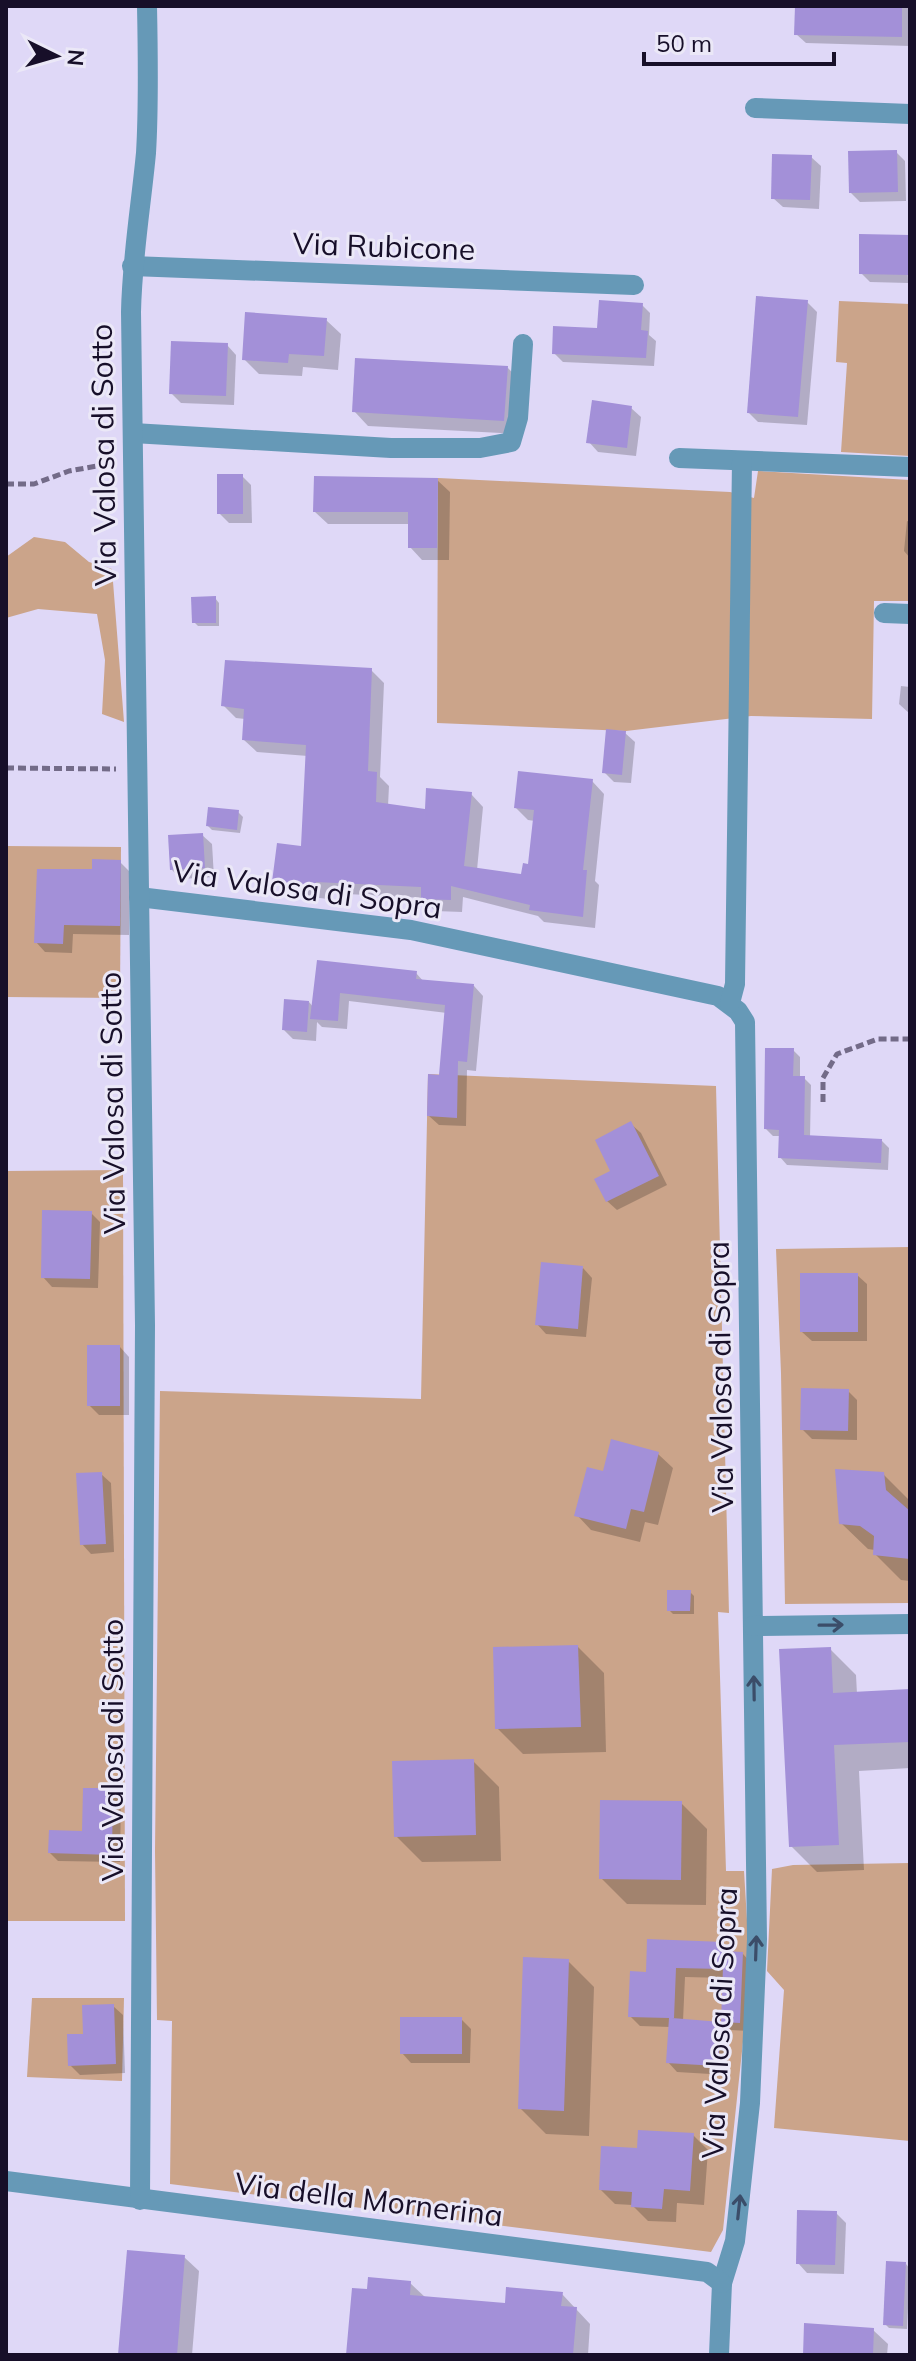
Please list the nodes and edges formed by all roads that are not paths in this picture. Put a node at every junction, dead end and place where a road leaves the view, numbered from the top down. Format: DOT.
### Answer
graph roads {
  1 [pos="147,6"];
  2 [pos="755,108"];
  3 [pos="910,114"];
  4 [pos="132,266"];
  5 [pos="634,285"];
  6 [pos="523,344"];
  7 [pos="133,433"];
  8 [pos="679,458"];
  9 [pos="742,461"];
  10 [pos="910,467"];
  11 [pos="884,613"];
  12 [pos="910,614"];
  13 [pos="139,897"];
  14 [pos="730,1003"];
  15 [pos="910,1624"];
  16 [pos="753,1626"];
  17 [pos="6,2181"];
  18 [pos="140,2200"];
  19 [pos="722,2283"];
  20 [pos="719,2355"];
  1 -- 4 [label="street, Via Valosa di Sotto"];
  2 -- 3 [label="street"];
  4 -- 5 [label="street, Via Rubicone"];
  4 -- 7 [label="street, Via Valosa di Sotto"];
  6 -- 7 [label="street"];
  7 -- 13 [label="street, Via Valosa di Sotto"];
  8 -- 9 [label="street"];
  9 -- 10 [label="street"];
  9 -- 14 [label="street"];
  11 -- 12 [label="street"];
  13 -- 14 [label="street, Via Valosa di Sopra"];
  13 -- 18 [label="street, Via Valosa di Sotto"];
  14 -- 16 [label="street, Via Valosa di Sopra"];
  16 -- 15 [label="street, one-way"];
  19 -- 16 [label="street, Via Valosa di Sopra, one-way"];
  17 -- 18 [label="street, Via della Mornerina"];
  18 -- 19 [label="street, Via della Mornerina"];
  19 -- 20 [label="street, Via Valosa di Sopra"];
}
